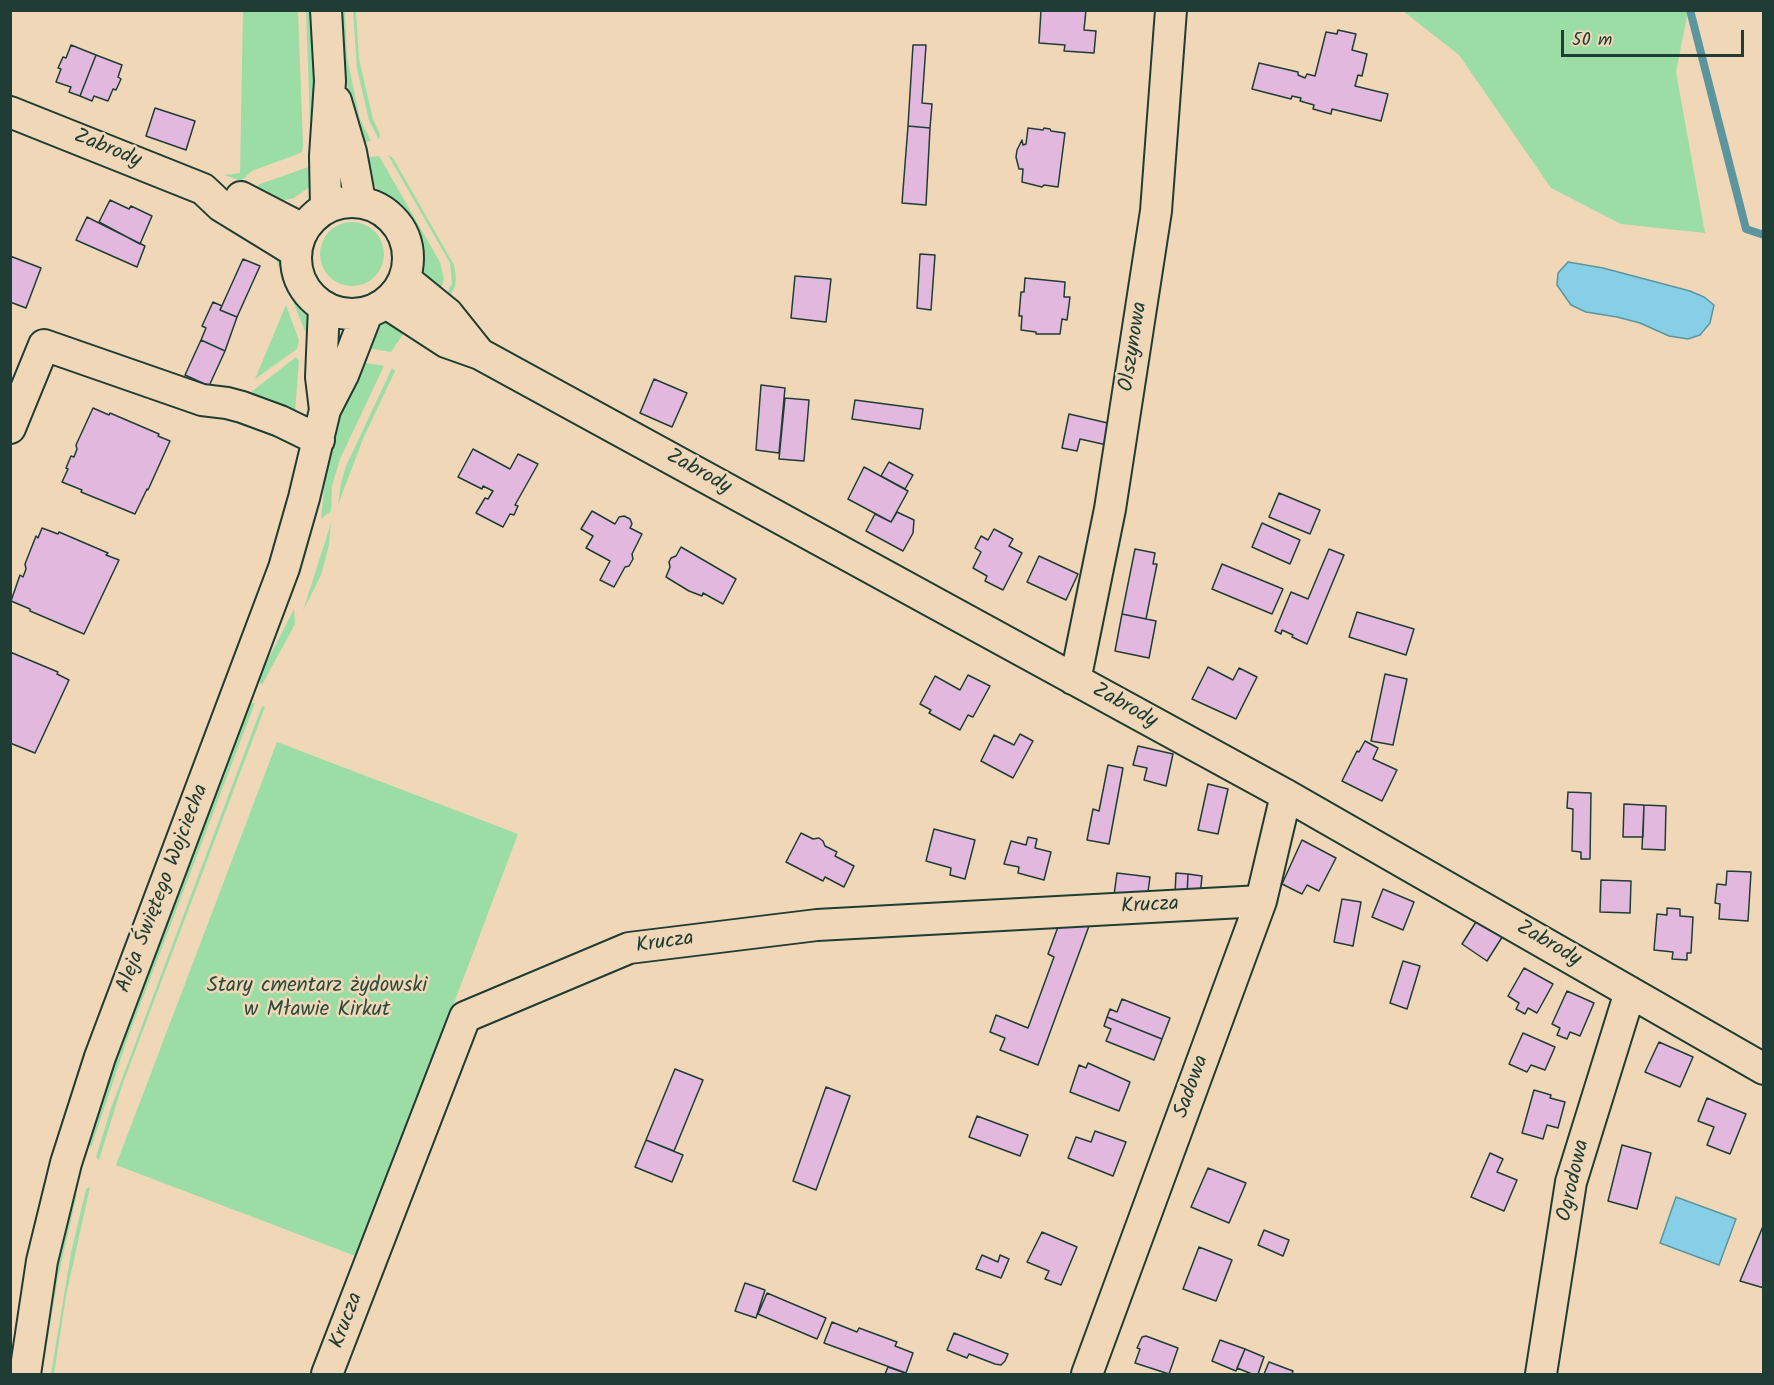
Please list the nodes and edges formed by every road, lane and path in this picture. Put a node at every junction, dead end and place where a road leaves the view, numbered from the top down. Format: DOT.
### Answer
graph roads {
  1 [pos="326,10"];
  2 [pos="1171,10"];
  3 [pos="330,81"];
  4 [pos="10,112"];
  5 [pos="360,201"];
  6 [pos="309,229"];
  7 [pos="405,279"];
  8 [pos="324,307"];
  9 [pos="377,308"];
  10 [pos="480,354"];
  11 [pos="325,410"];
  12 [pos="10,429"];
  13 [pos="319,440"];
  14 [pos="1073,679"];
  15 [pos="1286,795"];
  16 [pos="1261,901"];
  17 [pos="1630,992"];
  18 [pos="1764,1069"];
  19 [pos="25,1374"];
  20 [pos="327,1374"];
  21 [pos="1087,1374"];
  22 [pos="1540,1374"];
  1 -- 3 [label="street"];
  2 -- 14 [label="street, Olszynowa"];
  3 -- 5 [label="street"];
  3 -- 6 [label="street"];
  4 -- 6 [label="street, Zabrody"];
  5 -- 6 [label="street"];
  5 -- 7 [label="street"];
  6 -- 8 [label="street"];
  7 -- 9 [label="street"];
  7 -- 10 [label="street, Zabrody"];
  8 -- 9 [label="street"];
  8 -- 11 [label="street, Aleja Świętego Wojciecha"];
  9 -- 10 [label="street, Zabrody"];
  9 -- 11 [label="street, Aleja Świętego Wojciecha"];
  10 -- 14 [label="street, Zabrody"];
  11 -- 13 [label="street, Aleja Świętego Wojciecha"];
  12 -- 13 [label="street"];
  13 -- 19 [label="street, Aleja Świętego Wojciecha"];
  14 -- 15 [label="street, Zabrody"];
  15 -- 16 [label="street, Sadowa"];
  15 -- 17 [label="street, Zabrody"];
  16 -- 20 [label="street, Krucza"];
  16 -- 21 [label="street, Sadowa"];
  17 -- 18 [label="street, Zabrody"];
  17 -- 22 [label="street, Ogrodowa"];
}
